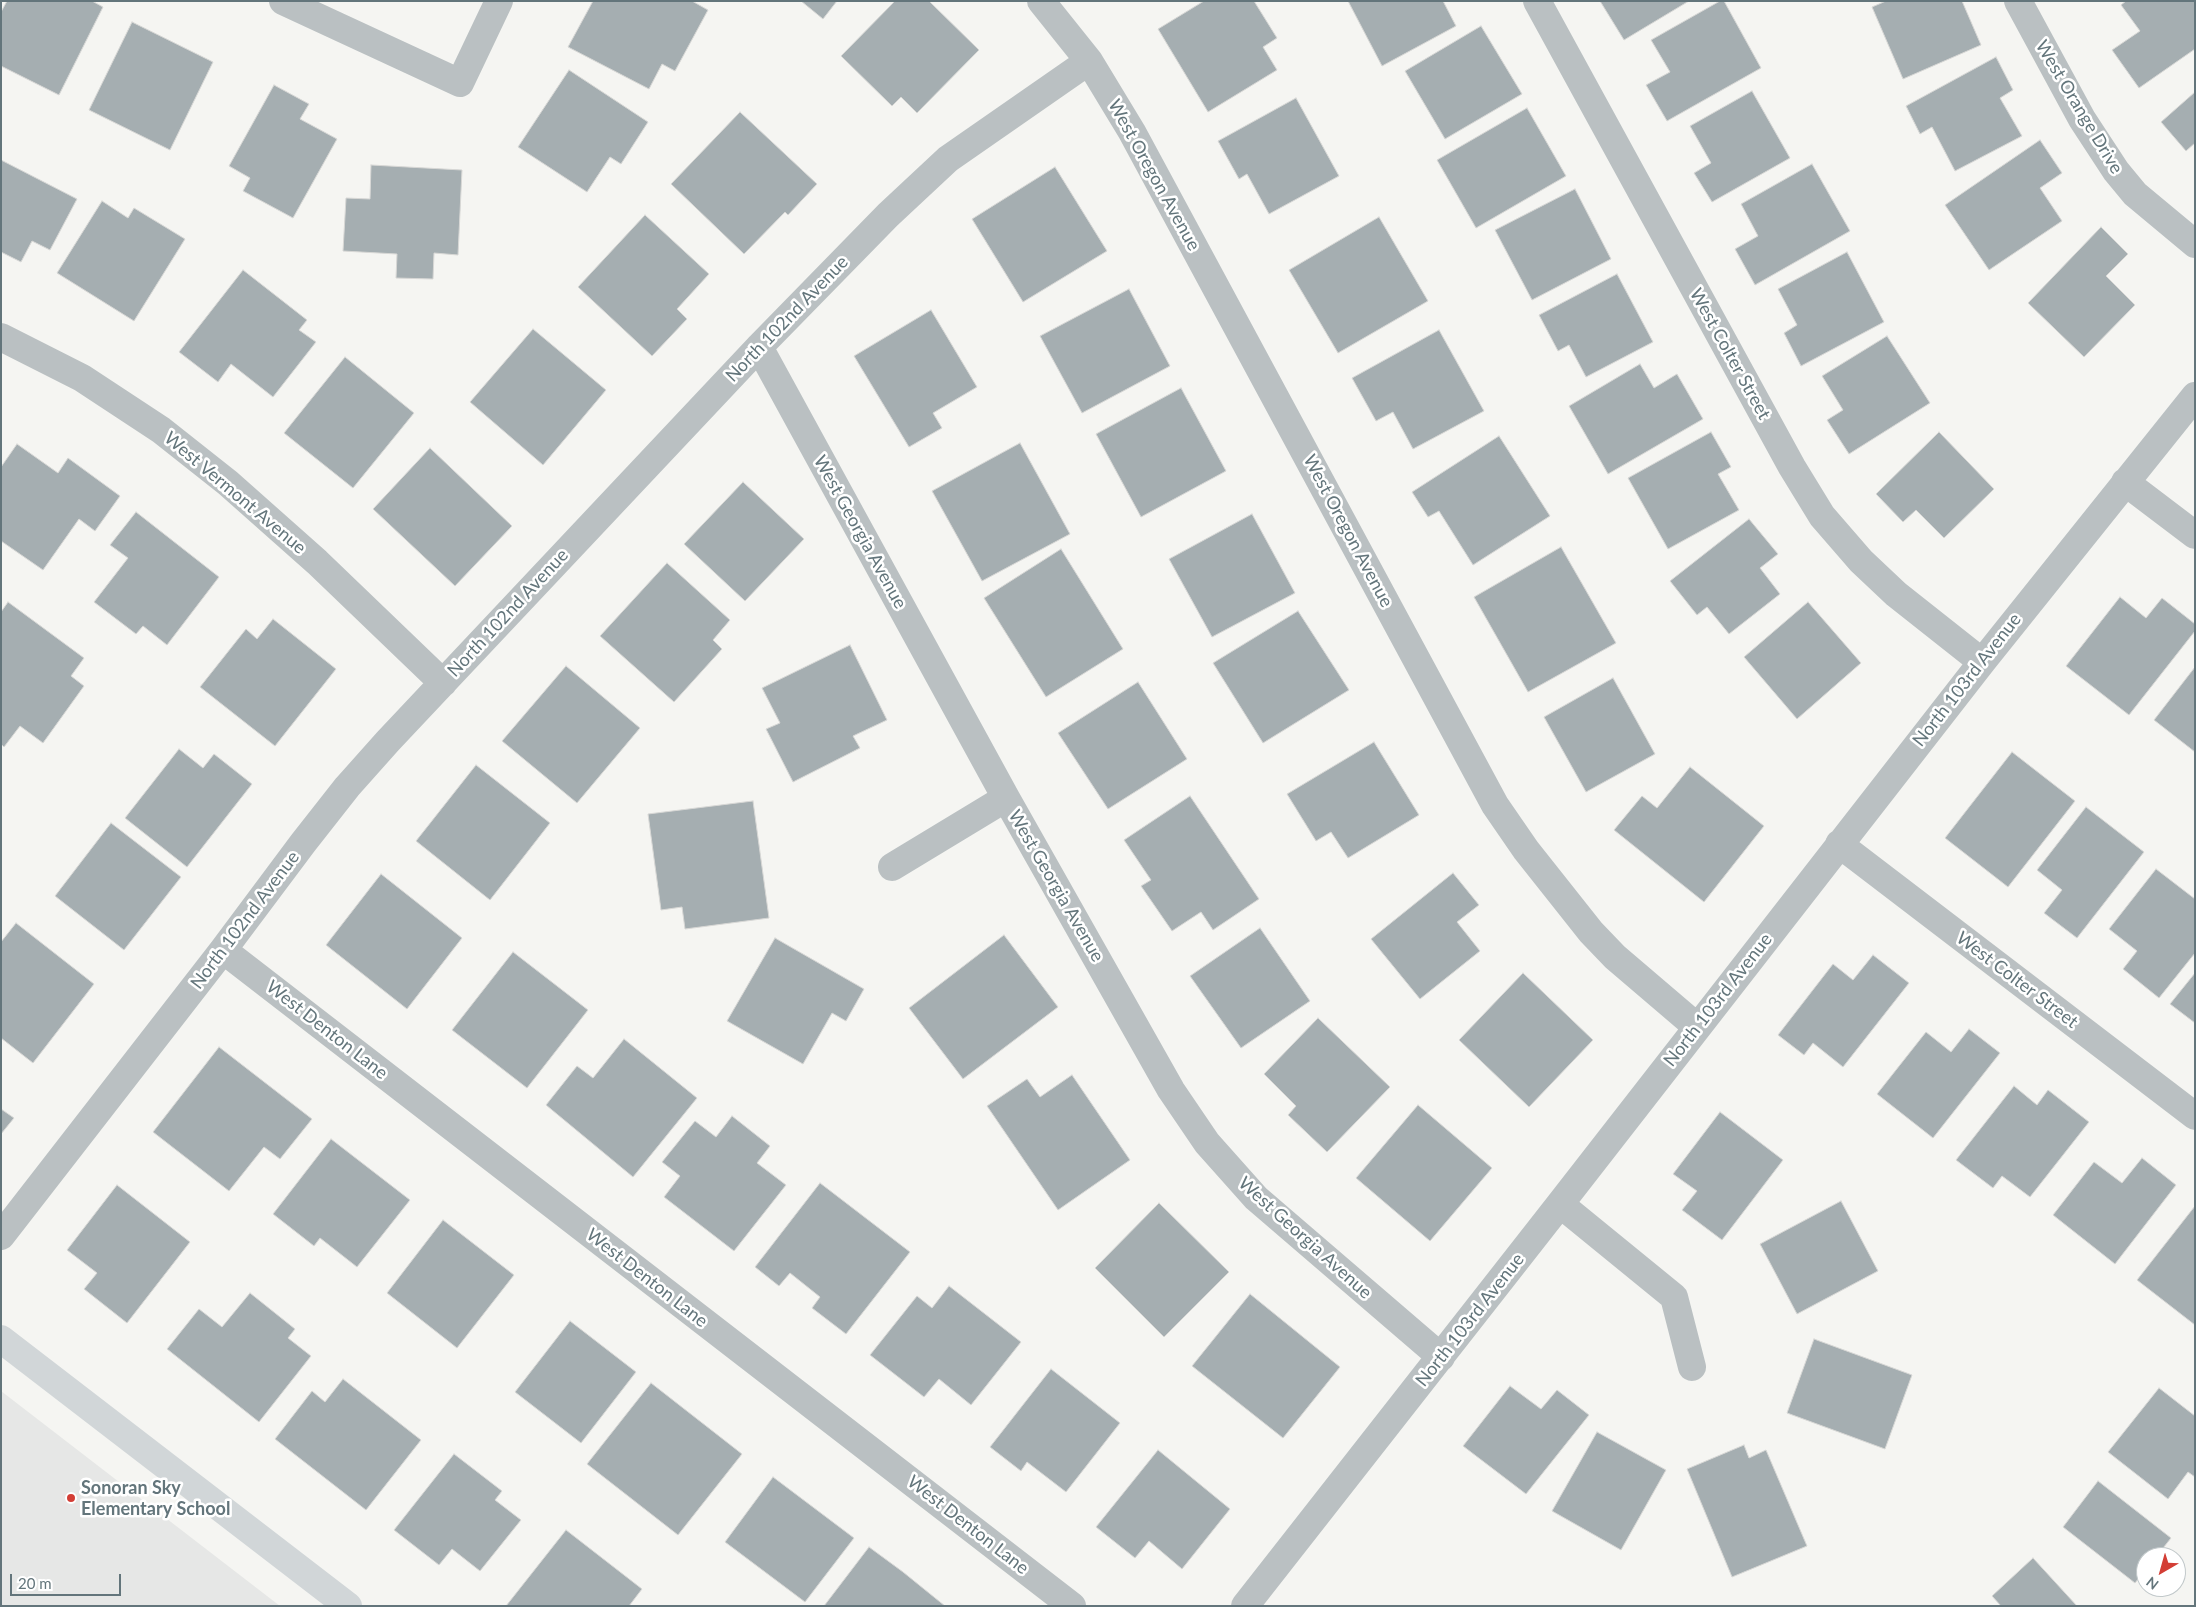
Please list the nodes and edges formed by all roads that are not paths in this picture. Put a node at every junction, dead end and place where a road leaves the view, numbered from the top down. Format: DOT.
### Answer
graph roads {
  1 [pos="283,1"];
  2 [pos="499,1"];
  3 [pos="1041,1"];
  4 [pos="1536,1"];
  5 [pos="2018,1"];
  6 [pos="1088,60"];
  7 [pos="2195,244"];
  8 [pos="1,337"];
  9 [pos="759,347"];
  10 [pos="2195,396"];
  11 [pos="2126,482"];
  12 [pos="2195,535"];
  13 [pos="1982,662"];
  14 [pos="443,683"];
  15 [pos="1006,798"];
  16 [pos="1839,844"];
  17 [pos="892,867"];
  18 [pos="223,950"];
  19 [pos="1697,1027"];
  20 [pos="2195,1116"];
  21 [pos="1560,1204"];
  22 [pos="1,1236"];
  23 [pos="1,1339"];
  24 [pos="1441,1356"];
  25 [pos="1692,1367"];
  26 [pos="348,1606"];
  27 [pos="1072,1606"];
  28 [pos="1245,1606"];
  1 -- 2 [label="street"];
  3 -- 6 [label="street, West Oregon Avenue"];
  4 -- 13 [label="street, West Colter Street"];
  5 -- 7 [label="street, West Orange Drive"];
  6 -- 9 [label="street, North 102nd Avenue"];
  6 -- 19 [label="street, West Oregon Avenue"];
  8 -- 14 [label="street, West Vermont Avenue"];
  9 -- 14 [label="street, North 102nd Avenue"];
  9 -- 15 [label="street, West Georgia Avenue"];
  10 -- 11 [label="street, North 103rd Avenue"];
  11 -- 12 [label="street"];
  11 -- 13 [label="street, North 103rd Avenue"];
  13 -- 16 [label="street, North 103rd Avenue"];
  14 -- 18 [label="street, North 102nd Avenue"];
  15 -- 17 [label="street"];
  15 -- 24 [label="street, West Georgia Avenue"];
  16 -- 19 [label="street, North 103rd Avenue"];
  16 -- 20 [label="street, West Colter Street"];
  18 -- 22 [label="street, North 102nd Avenue"];
  18 -- 27 [label="street, West Denton Lane"];
  19 -- 21 [label="street, North 103rd Avenue"];
  21 -- 24 [label="street, North 103rd Avenue"];
  21 -- 25 [label="street"];
  23 -- 26 [label="street"];
  24 -- 28 [label="street, North 103rd Avenue"];
}
